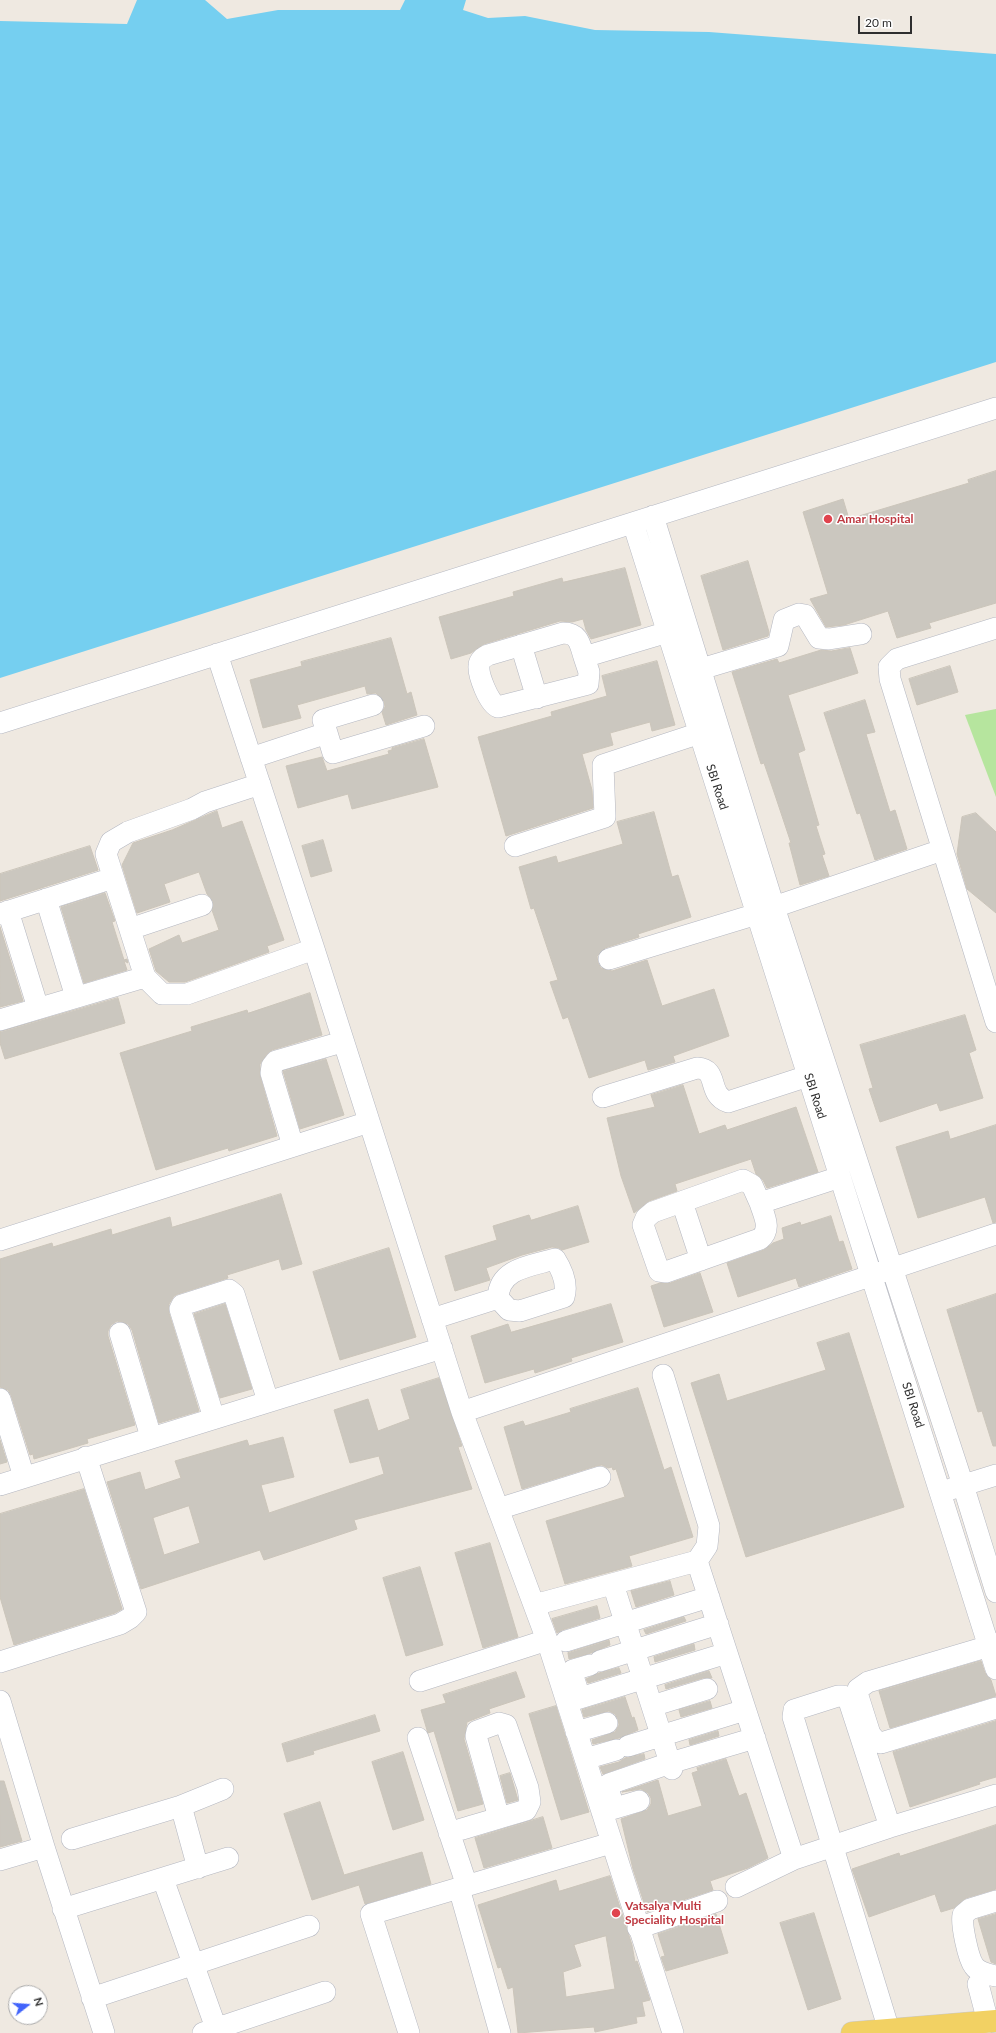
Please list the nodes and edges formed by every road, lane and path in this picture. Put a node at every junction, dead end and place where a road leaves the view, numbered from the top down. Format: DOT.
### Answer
graph roads {
  1 [pos="996,408"];
  2 [pos="654,516"];
  3 [pos="633,523"];
  4 [pos="996,628"];
  5 [pos="668,632"];
  6 [pos="861,634"];
  7 [pos="521,645"];
  8 [pos="217,654"];
  9 [pos="584,657"];
  10 [pos="701,670"];
  11 [pos="537,698"];
  12 [pos="373,705"];
  13 [pos="0,723"];
  14 [pos="424,726"];
  15 [pos="327,733"];
  16 [pos="700,733"];
  17 [pos="251,758"];
  18 [pos="260,784"];
  19 [pos="515,846"];
  20 [pos="942,850"];
  21 [pos="113,878"];
  22 [pos="46,899"];
  23 [pos="202,904"];
  24 [pos="765,910"];
  25 [pos="4,912"];
  26 [pos="130,929"];
  27 [pos="314,949"];
  28 [pos="608,959"];
  29 [pos="145,977"];
  30 [pos="991,988"];
  31 [pos="76,997"];
  32 [pos="38,1008"];
  33 [pos="0,1020"];
  34 [pos="996,1022"];
  35 [pos="342,1042"];
  36 [pos="808,1076"];
  37 [pos="603,1097"];
  38 [pos="369,1122"];
  39 [pos="293,1146"];
  40 [pos="840,1176"];
  41 [pos="682,1202"];
  42 [pos="760,1203"];
  43 [pos="996,1235"];
  44 [pos="0,1240"];
  45 [pos="701,1260"];
  46 [pos="893,1269"];
  47 [pos="872,1275"];
  48 [pos="498,1298"];
  49 [pos="432,1319"];
  50 [pos="120,1333"];
  51 [pos="442,1348"];
  52 [pos="663,1375"];
  53 [pos="0,1399"];
  54 [pos="268,1401"];
  55 [pos="462,1412"];
  56 [pos="214,1418"];
  57 [pos="151,1437"];
  58 [pos="86,1457"];
  59 [pos="996,1475"];
  60 [pos="24,1477"];
  61 [pos="600,1477"];
  62 [pos="0,1485"];
  63 [pos="963,1485"];
  64 [pos="940,1492"];
  65 [pos="498,1509"];
  66 [pos="702,1553"];
  67 [pos="613,1584"];
  68 [pos="996,1592"];
  69 [pos="709,1597"];
  70 [pos="534,1605"];
  71 [pos="626,1623"];
  72 [pos="718,1624"];
  73 [pos="557,1640"];
  74 [pos="993,1645"];
  75 [pos="634,1650"];
  76 [pos="727,1653"];
  77 [pos="0,1662"];
  78 [pos="996,1669"];
  79 [pos="644,1680"];
  80 [pos="420,1681"];
  81 [pos="708,1689"];
  82 [pos="0,1701"];
  83 [pos="577,1703"];
  84 [pos="652,1706"];
  85 [pos="996,1708"];
  86 [pos="746,1710"];
  87 [pos="661,1735"];
  88 [pos="418,1738"];
  89 [pos="755,1738"];
  90 [pos="599,1741"];
  91 [pos="671,1766"];
  92 [pos="223,1789"];
  93 [pos="996,1795"];
  94 [pos="639,1801"];
  95 [pos="180,1806"];
  96 [pos="608,1810"];
  97 [pos="499,1818"];
  98 [pos="890,1827"];
  99 [pos="449,1833"];
  100 [pos="72,1839"];
  101 [pos="611,1843"];
  102 [pos="44,1846"];
  103 [pos="833,1847"];
  104 [pos="228,1858"];
  105 [pos="794,1859"];
  106 [pos="0,1860"];
  107 [pos="198,1868"];
  108 [pos="163,1879"];
  109 [pos="463,1887"];
  110 [pos="736,1887"];
  111 [pos="717,1900"];
  112 [pos="996,1901"];
  113 [pos="63,1909"];
  114 [pos="309,1926"];
  115 [pos="638,1928"];
  116 [pos="194,1964"];
  117 [pos="987,1980"];
  118 [pos="325,1992"];
  119 [pos="92,1998"];
  120 [pos="992,2022"];
  121 [pos="889,2030"];
  122 [pos="209,2031"];
  123 [pos="104,2033"];
  124 [pos="409,2033"];
  125 [pos="500,2033"];
  126 [pos="673,2033"];
  127 [pos="852,2033"];
  1 -- 2 [label="street"];
  2 -- 3 [label="street"];
  2 -- 10 [label="street, SBI Road"];
  3 -- 5 [label="street, SBI Road"];
  3 -- 8 [label="street"];
  4 -- 20 [label="street"];
  5 -- 9 [label="street"];
  5 -- 16 [label="street, SBI Road"];
  6 -- 10 [label="street"];
  7 -- 9 [label="street"];
  7 -- 11 [label="street"];
  7 -- 11 [label="street"];
  8 -- 13 [label="street"];
  8 -- 17 [label="street"];
  9 -- 11 [label="street"];
  10 -- 24 [label="street, SBI Road"];
  12 -- 15 [label="street"];
  14 -- 15 [label="street"];
  15 -- 17 [label="street"];
  16 -- 19 [label="street"];
  16 -- 24 [label="street, SBI Road"];
  17 -- 18 [label="street"];
  18 -- 21 [label="street"];
  18 -- 27 [label="street"];
  20 -- 24 [label="street"];
  20 -- 30 [label="street"];
  21 -- 22 [label="street"];
  21 -- 26 [label="street"];
  22 -- 25 [label="street"];
  22 -- 31 [label="street"];
  23 -- 26 [label="street"];
  24 -- 28 [label="street"];
  24 -- 36 [label="street, SBI Road"];
  24 -- 46 [label="street, SBI Road"];
  25 -- 32 [label="street"];
  26 -- 29 [label="street"];
  27 -- 29 [label="street"];
  27 -- 35 [label="street"];
  29 -- 31 [label="street"];
  30 -- 34 [label="street"];
  31 -- 32 [label="street"];
  32 -- 33 [label="street"];
  35 -- 38 [label="street"];
  35 -- 39 [label="street"];
  36 -- 37 [label="street"];
  36 -- 40 [label="street, SBI Road"];
  38 -- 39 [label="street"];
  38 -- 49 [label="street"];
  39 -- 44 [label="street"];
  40 -- 42 [label="street"];
  40 -- 47 [label="street, SBI Road"];
  41 -- 42 [label="street"];
  41 -- 45 [label="street"];
  41 -- 45 [label="street"];
  42 -- 45 [label="street"];
  43 -- 46 [label="street"];
  46 -- 47 [label="street"];
  46 -- 63 [label="street, SBI Road"];
  47 -- 55 [label="street"];
  47 -- 64 [label="street, SBI Road"];
  48 -- 49 [label="street"];
  49 -- 51 [label="street"];
  50 -- 57 [label="street"];
  51 -- 54 [label="street"];
  51 -- 55 [label="street"];
  52 -- 66 [label="street"];
  53 -- 60 [label="street"];
  54 -- 56 [label="street"];
  54 -- 56 [label="street"];
  55 -- 65 [label="street"];
  56 -- 57 [label="street"];
  57 -- 58 [label="street"];
  58 -- 60 [label="street"];
  58 -- 77 [label="street"];
  59 -- 63 [label="street"];
  60 -- 62 [label="street"];
  61 -- 65 [label="street"];
  63 -- 64 [label="street"];
  63 -- 68 [label="street, SBI Road"];
  64 -- 74 [label="street, SBI Road"];
  65 -- 70 [label="street"];
  66 -- 67 [label="street"];
  66 -- 69 [label="street"];
  67 -- 70 [label="street"];
  67 -- 71 [label="street"];
  69 -- 71 [label="street"];
  69 -- 72 [label="street"];
  70 -- 73 [label="street"];
  71 -- 73 [label="street"];
  71 -- 75 [label="street"];
  72 -- 75 [label="street"];
  72 -- 76 [label="street"];
  73 -- 80 [label="street"];
  73 -- 83 [label="street"];
  74 -- 78 [label="street, SBI Road"];
  74 -- 85 [label="street"];
  75 -- 79 [label="street"];
  75 -- 83 [label="street"];
  76 -- 79 [label="street"];
  76 -- 86 [label="street"];
  79 -- 83 [label="street"];
  79 -- 84 [label="street"];
  81 -- 84 [label="street"];
  82 -- 102 [label="street"];
  83 -- 90 [label="street"];
  84 -- 87 [label="street"];
  86 -- 87 [label="street"];
  86 -- 89 [label="street"];
  87 -- 90 [label="street"];
  87 -- 91 [label="street"];
  88 -- 99 [label="street"];
  89 -- 91 [label="street"];
  89 -- 105 [label="street"];
  90 -- 96 [label="street"];
  91 -- 96 [label="street"];
  92 -- 95 [label="street"];
  93 -- 98 [label="street"];
  94 -- 96 [label="street"];
  95 -- 100 [label="street"];
  95 -- 107 [label="street"];
  96 -- 101 [label="street"];
  97 -- 99 [label="street"];
  98 -- 103 [label="street"];
  98 -- 103 [label="street"];
  99 -- 109 [label="street"];
  101 -- 109 [label="street"];
  101 -- 115 [label="street"];
  102 -- 106 [label="street"];
  102 -- 113 [label="street"];
  103 -- 105 [label="street"];
  103 -- 121 [label="street"];
  104 -- 107 [label="street"];
  105 -- 110 [label="street"];
  107 -- 108 [label="street"];
  108 -- 113 [label="street"];
  108 -- 116 [label="street"];
  109 -- 124 [label="street"];
  109 -- 125 [label="street"];
  111 -- 115 [label="street"];
  112 -- 117 [label="street"];
  113 -- 119 [label="street"];
  114 -- 116 [label="street"];
  115 -- 126 [label="street"];
  116 -- 119 [label="street"];
  116 -- 122 [label="street"];
  117 -- 120 [label="street"];
  118 -- 122 [label="street"];
  119 -- 123 [label="street"];
  120 -- 121 [label="main road"];
  121 -- 127 [label="main road"];
}
